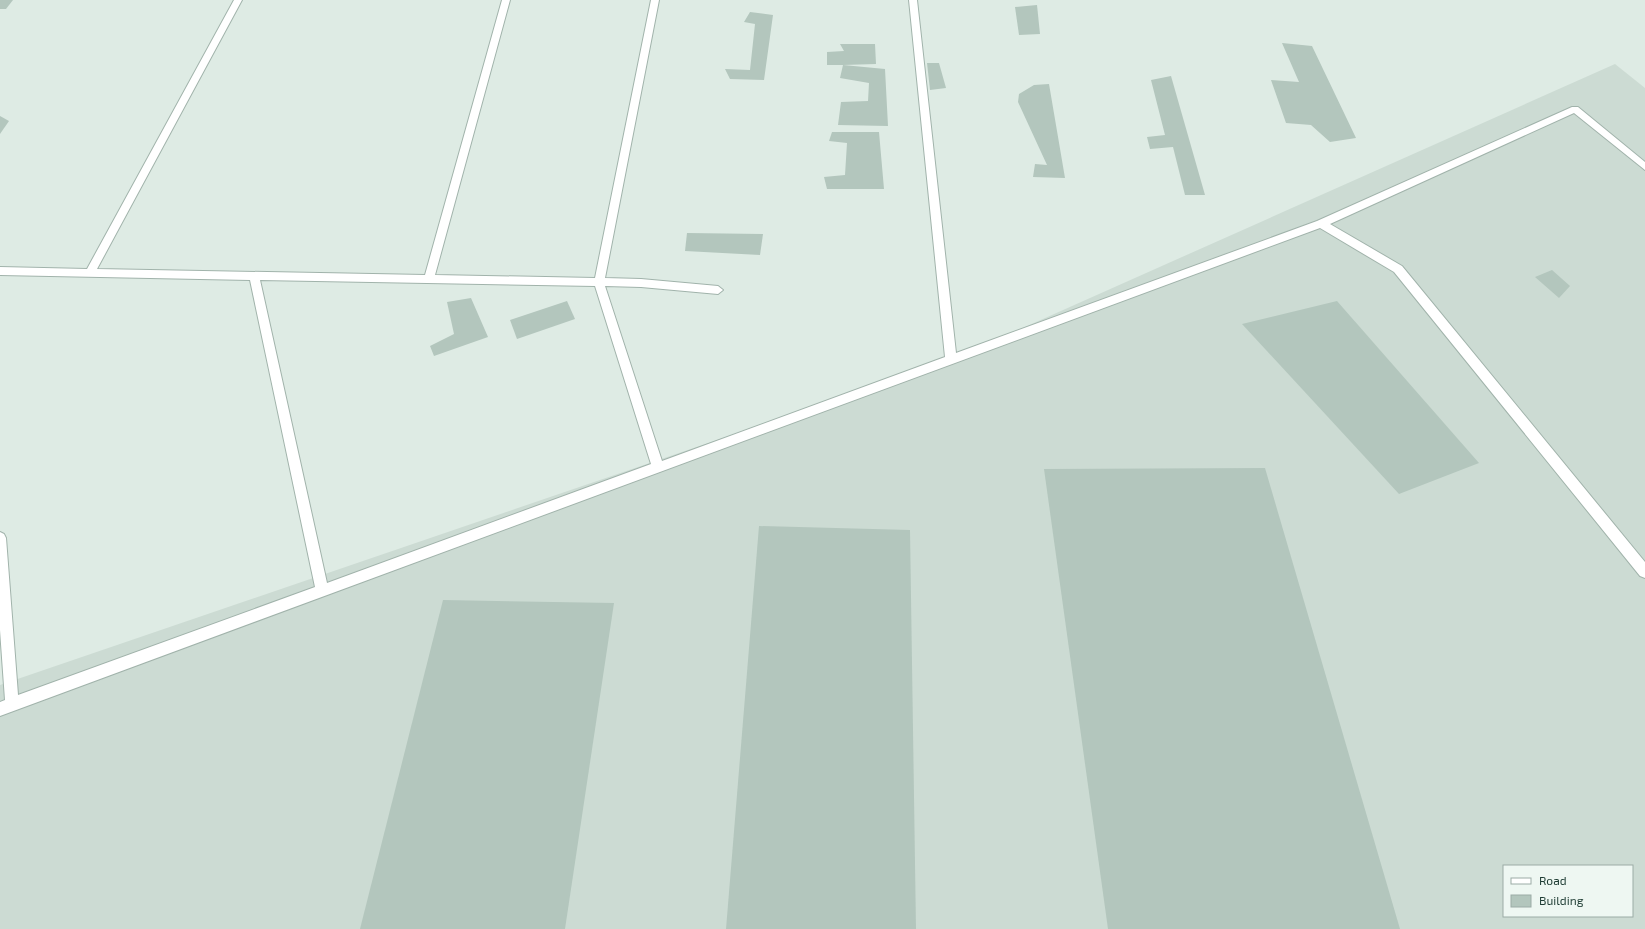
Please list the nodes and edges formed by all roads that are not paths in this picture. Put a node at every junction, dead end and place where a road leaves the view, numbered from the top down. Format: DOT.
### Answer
graph roads {
  1 [pos="238,0"];
  2 [pos="506,0"];
  3 [pos="655,0"];
  4 [pos="913,0"];
  5 [pos="1645,166"];
  6 [pos="1321,224"];
  7 [pos="0,271"];
  8 [pos="90,273"];
  9 [pos="254,276"];
  10 [pos="429,279"];
  11 [pos="599,282"];
  12 [pos="718,290"];
  13 [pos="951,360"];
  14 [pos="658,467"];
  15 [pos="0,538"];
  16 [pos="1645,572"];
  17 [pos="322,591"];
  18 [pos="6,707"];
  1 -- 8 [label="street"];
  2 -- 10 [label="street"];
  3 -- 11 [label="street"];
  4 -- 13 [label="street"];
  5 -- 6 [label="street"];
  6 -- 13 [label="street"];
  6 -- 16 [label="street"];
  7 -- 8 [label="street"];
  8 -- 9 [label="street"];
  9 -- 10 [label="street"];
  9 -- 17 [label="street"];
  10 -- 11 [label="street"];
  11 -- 12 [label="street"];
  11 -- 14 [label="street"];
  13 -- 14 [label="street"];
  14 -- 17 [label="street"];
  15 -- 18 [label="street"];
  17 -- 18 [label="street"];
}
